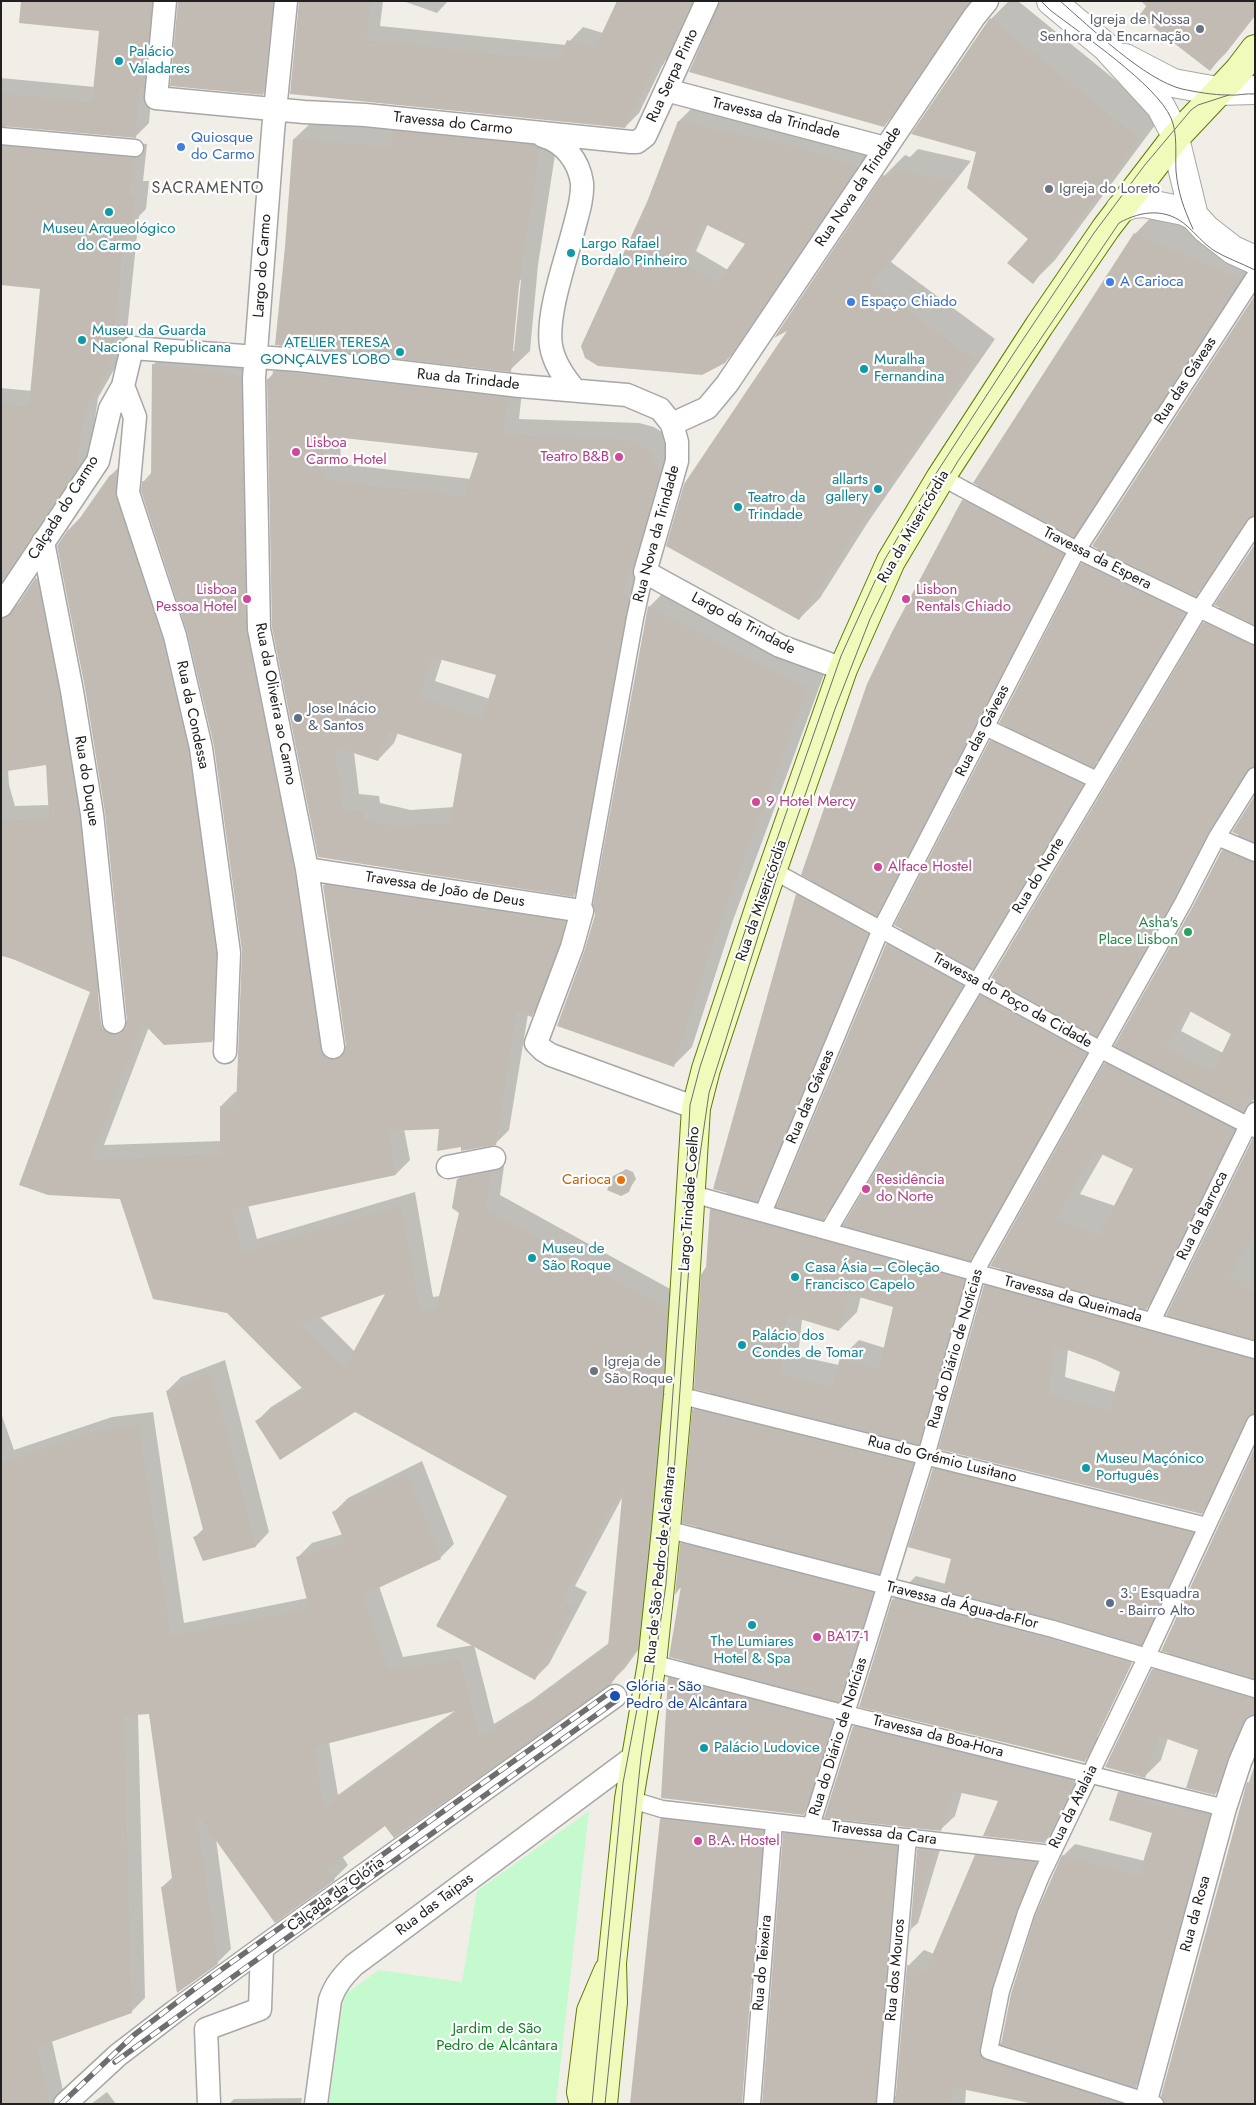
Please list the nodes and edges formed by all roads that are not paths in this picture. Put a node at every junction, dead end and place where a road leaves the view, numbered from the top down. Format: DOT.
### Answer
graph roads {
  1 [pos="165,1"];
  2 [pos="286,1"];
  3 [pos="708,1"];
  4 [pos="986,1"];
  5 [pos="1051,1"];
  6 [pos="1106,47"];
  7 [pos="1249,70"];
  8 [pos="666,90"];
  9 [pos="1218,91"];
  10 [pos="275,110"];
  11 [pos="533,133"];
  12 [pos="1,136"];
  13 [pos="1175,138"];
  14 [pos="631,142"];
  15 [pos="135,148"];
  16 [pos="885,148"];
  17 [pos="1120,209"];
  18 [pos="1194,216"];
  19 [pos="1255,260"];
  20 [pos="1255,276"];
  21 [pos="255,358"];
  22 [pos="123,386"];
  23 [pos="574,389"];
  24 [pos="672,424"];
  25 [pos="941,477"];
  26 [pos="1255,525"];
  27 [pos="43,542"];
  28 [pos="1077,550"];
  29 [pos="645,572"];
  30 [pos="1,606"];
  31 [pos="1199,610"];
  32 [pos="1255,636"];
  33 [pos="843,669"];
  34 [pos="984,727"];
  35 [pos="1255,776"];
  36 [pos="1097,780"];
  37 [pos="1217,837"];
  38 [pos="1255,853"];
  39 [pos="308,869"];
  40 [pos="772,870"];
  41 [pos="582,911"];
  42 [pos="881,929"];
  43 [pos="976,981"];
  44 [pos="114,1022"];
  45 [pos="536,1043"];
  46 [pos="333,1047"];
  47 [pos="1101,1050"];
  48 [pos="225,1052"];
  49 [pos="696,1108"];
  50 [pos="1252,1121"];
  51 [pos="494,1158"];
  52 [pos="448,1167"];
  53 [pos="690,1193"];
  54 [pos="763,1213"];
  55 [pos="828,1231"];
  56 [pos="977,1273"];
  57 [pos="682,1314"];
  58 [pos="1152,1321"];
  59 [pos="1255,1350"];
  60 [pos="678,1395"];
  61 [pos="1255,1423"];
  62 [pos="926,1456"];
  63 [pos="1207,1526"];
  64 [pos="666,1530"];
  65 [pos="885,1586"];
  66 [pos="1147,1656"];
  67 [pos="652,1663"];
  68 [pos="1255,1689"];
  69 [pos="615,1696"];
  70 [pos="846,1714"];
  71 [pos="1255,1727"];
  72 [pos="635,1756"];
  73 [pos="1090,1775"];
  74 [pos="628,1800"];
  75 [pos="1225,1808"];
  76 [pos="774,1822"];
  77 [pos="811,1826"];
  78 [pos="908,1837"];
  79 [pos="1051,1854"];
  80 [pos="262,1948"];
  81 [pos="612,1963"];
  82 [pos="1149,2103"];
  83 [pos="66,2104"];
  84 [pos="210,2104"];
  85 [pos="316,2104"];
  86 [pos="584,2104"];
  87 [pos="603,2104"];
  88 [pos="752,2104"];
  89 [pos="884,2104"];
  1 -- 10 [label="street"];
  2 -- 10 [label="street, Largo do Carmo"];
  3 -- 8 [label="street, Rua Serpa Pinto"];
  4 -- 16 [label="street, Rua Nova da Trindade"];
  5 -- 6 [label="street"];
  6 -- 9 [label="street"];
  6 -- 13 [label="street"];
  7 -- 9 [label="main road, Rua da Misericórdia"];
  8 -- 14 [label="street, Rua Serpa Pinto"];
  8 -- 16 [label="street, Travessa da Trindade"];
  9 -- 13 [label="main road, Rua da Misericórdia"];
  10 -- 11 [label="street, Travessa do Carmo"];
  10 -- 21 [label="street, Largo do Carmo"];
  11 -- 14 [label="street, Travessa do Carmo"];
  11 -- 23 [label="street"];
  12 -- 15 [label="street"];
  13 -- 17 [label="main road, Rua da Misericórdia"];
  13 -- 18 [label="street"];
  16 -- 24 [label="street, Rua Nova da Trindade"];
  17 -- 18 [label="street"];
  17 -- 25 [label="main road, Rua da Misericórdia"];
  18 -- 19 [label="street"];
  20 -- 28 [label="street, Rua das Gáveas"];
  21 -- 22 [label="street, Calçada do Carmo"];
  21 -- 23 [label="street, Rua da Trindade"];
  21 -- 39 [label="street, Rua da Oliveira ao Carmo"];
  22 -- 27 [label="street, Calçada do Carmo"];
  22 -- 48 [label="street, Rua da Condessa"];
  23 -- 24 [label="street, Rua da Trindade"];
  24 -- 29 [label="street, Rua Nova da Trindade"];
  25 -- 28 [label="street, Travessa da Espera"];
  25 -- 33 [label="main road, Rua da Misericórdia"];
  26 -- 31 [label="street, Rua do Norte"];
  27 -- 30 [label="street, Calçada do Carmo"];
  27 -- 44 [label="street, Rua do Duque"];
  28 -- 31 [label="street, Travessa da Espera"];
  28 -- 34 [label="street, Rua das Gáveas"];
  29 -- 33 [label="street, Largo da Trindade"];
  29 -- 41 [label="street, Rua Nova da Trindade"];
  31 -- 32 [label="street, Travessa da Espera"];
  31 -- 36 [label="street, Rua do Norte"];
  33 -- 40 [label="main road, Rua da Misericórdia"];
  34 -- 36 [label="street"];
  34 -- 42 [label="street, Rua das Gáveas"];
  35 -- 37 [label="street, Rua do Diário de Notícias"];
  36 -- 43 [label="street, Rua do Norte"];
  37 -- 38 [label="street"];
  37 -- 47 [label="street, Rua do Diário de Notícias"];
  39 -- 41 [label="street, Travessa de João de Deus"];
  39 -- 46 [label="street, Rua da Oliveira ao Carmo"];
  40 -- 42 [label="street, Travessa do Poço da Cidade"];
  40 -- 49 [label="main road, Rua da Misericórdia"];
  41 -- 45 [label="street, Rua Nova da Trindade"];
  42 -- 43 [label="street, Travessa do Poço da Cidade"];
  42 -- 54 [label="street, Rua das Gáveas"];
  43 -- 47 [label="street, Travessa do Poço da Cidade"];
  43 -- 55 [label="street, Rua do Norte"];
  45 -- 49 [label="street, Largo Trindade Coelho"];
  47 -- 50 [label="street, Travessa do Poço da Cidade"];
  47 -- 56 [label="street, Rua do Diário de Notícias"];
  49 -- 53 [label="main road, Largo Trindade Coelho"];
  50 -- 58 [label="street, Rua da Barroca"];
  51 -- 52 [label="street"];
  53 -- 54 [label="street, Travessa da Queimada"];
  53 -- 57 [label="main road, Largo Trindade Coelho"];
  54 -- 55 [label="street, Travessa da Queimada"];
  55 -- 56 [label="street, Travessa da Queimada"];
  56 -- 58 [label="street, Travessa da Queimada"];
  56 -- 62 [label="street, Rua do Diário de Notícias"];
  57 -- 60 [label="main road, Rua de São Pedro de Alcântara"];
  58 -- 59 [label="street, Travessa da Queimada"];
  60 -- 62 [label="street, Rua do Grémio Lusitano"];
  60 -- 64 [label="main road, Rua de São Pedro de Alcântara"];
  61 -- 63 [label="street, Rua da Atalaia"];
  62 -- 63 [label="street, Rua do Grémio Lusitano"];
  62 -- 65 [label="street, Rua do Diário de Notícias"];
  63 -- 66 [label="street, Rua da Atalaia"];
  64 -- 65 [label="street, Travessa da Água-da-Flor"];
  64 -- 67 [label="main road, Rua de São Pedro de Alcântara"];
  65 -- 66 [label="street, Travessa da Água-da-Flor"];
  65 -- 70 [label="street, Rua do Diário de Notícias"];
  66 -- 68 [label="street, Travessa da Água-da-Flor"];
  66 -- 73 [label="street, Rua da Atalaia"];
  67 -- 70 [label="street, Travessa da Boa-Hora"];
  67 -- 72 [label="main road, Rua de São Pedro de Alcântara"];
  69 -- 80 [label="street, Calçada da Glória"];
  70 -- 73 [label="street, Travessa da Boa-Hora"];
  70 -- 77 [label="street, Rua do Diário de Notícias"];
  71 -- 75 [label="street, Rua da Rosa"];
  72 -- 74 [label="main road, Rua de São Pedro de Alcântara"];
  72 -- 85 [label="street, Rua das Taipas"];
  73 -- 75 [label="street, Travessa da Boa-Hora"];
  73 -- 79 [label="street, Rua da Atalaia"];
  74 -- 76 [label="street, Travessa da Cara"];
  74 -- 81 [label="main road, Rua de São Pedro de Alcântara"];
  75 -- 82 [label="street, Rua da Rosa"];
  76 -- 77 [label="street, Travessa da Cara"];
  76 -- 88 [label="street, Rua do Teixeira"];
  77 -- 78 [label="street, Travessa da Cara"];
  78 -- 79 [label="street, Travessa da Cara"];
  78 -- 89 [label="street, Rua dos Mouros"];
  79 -- 82 [label="street, Rua da Atalaia"];
  80 -- 83 [label="street, Calçada da Glória"];
  80 -- 84 [label="street"];
  81 -- 86 [label="main road, Rua de São Pedro de Alcântara"];
  81 -- 87 [label="main road, Rua de São Pedro de Alcântara"];
}
